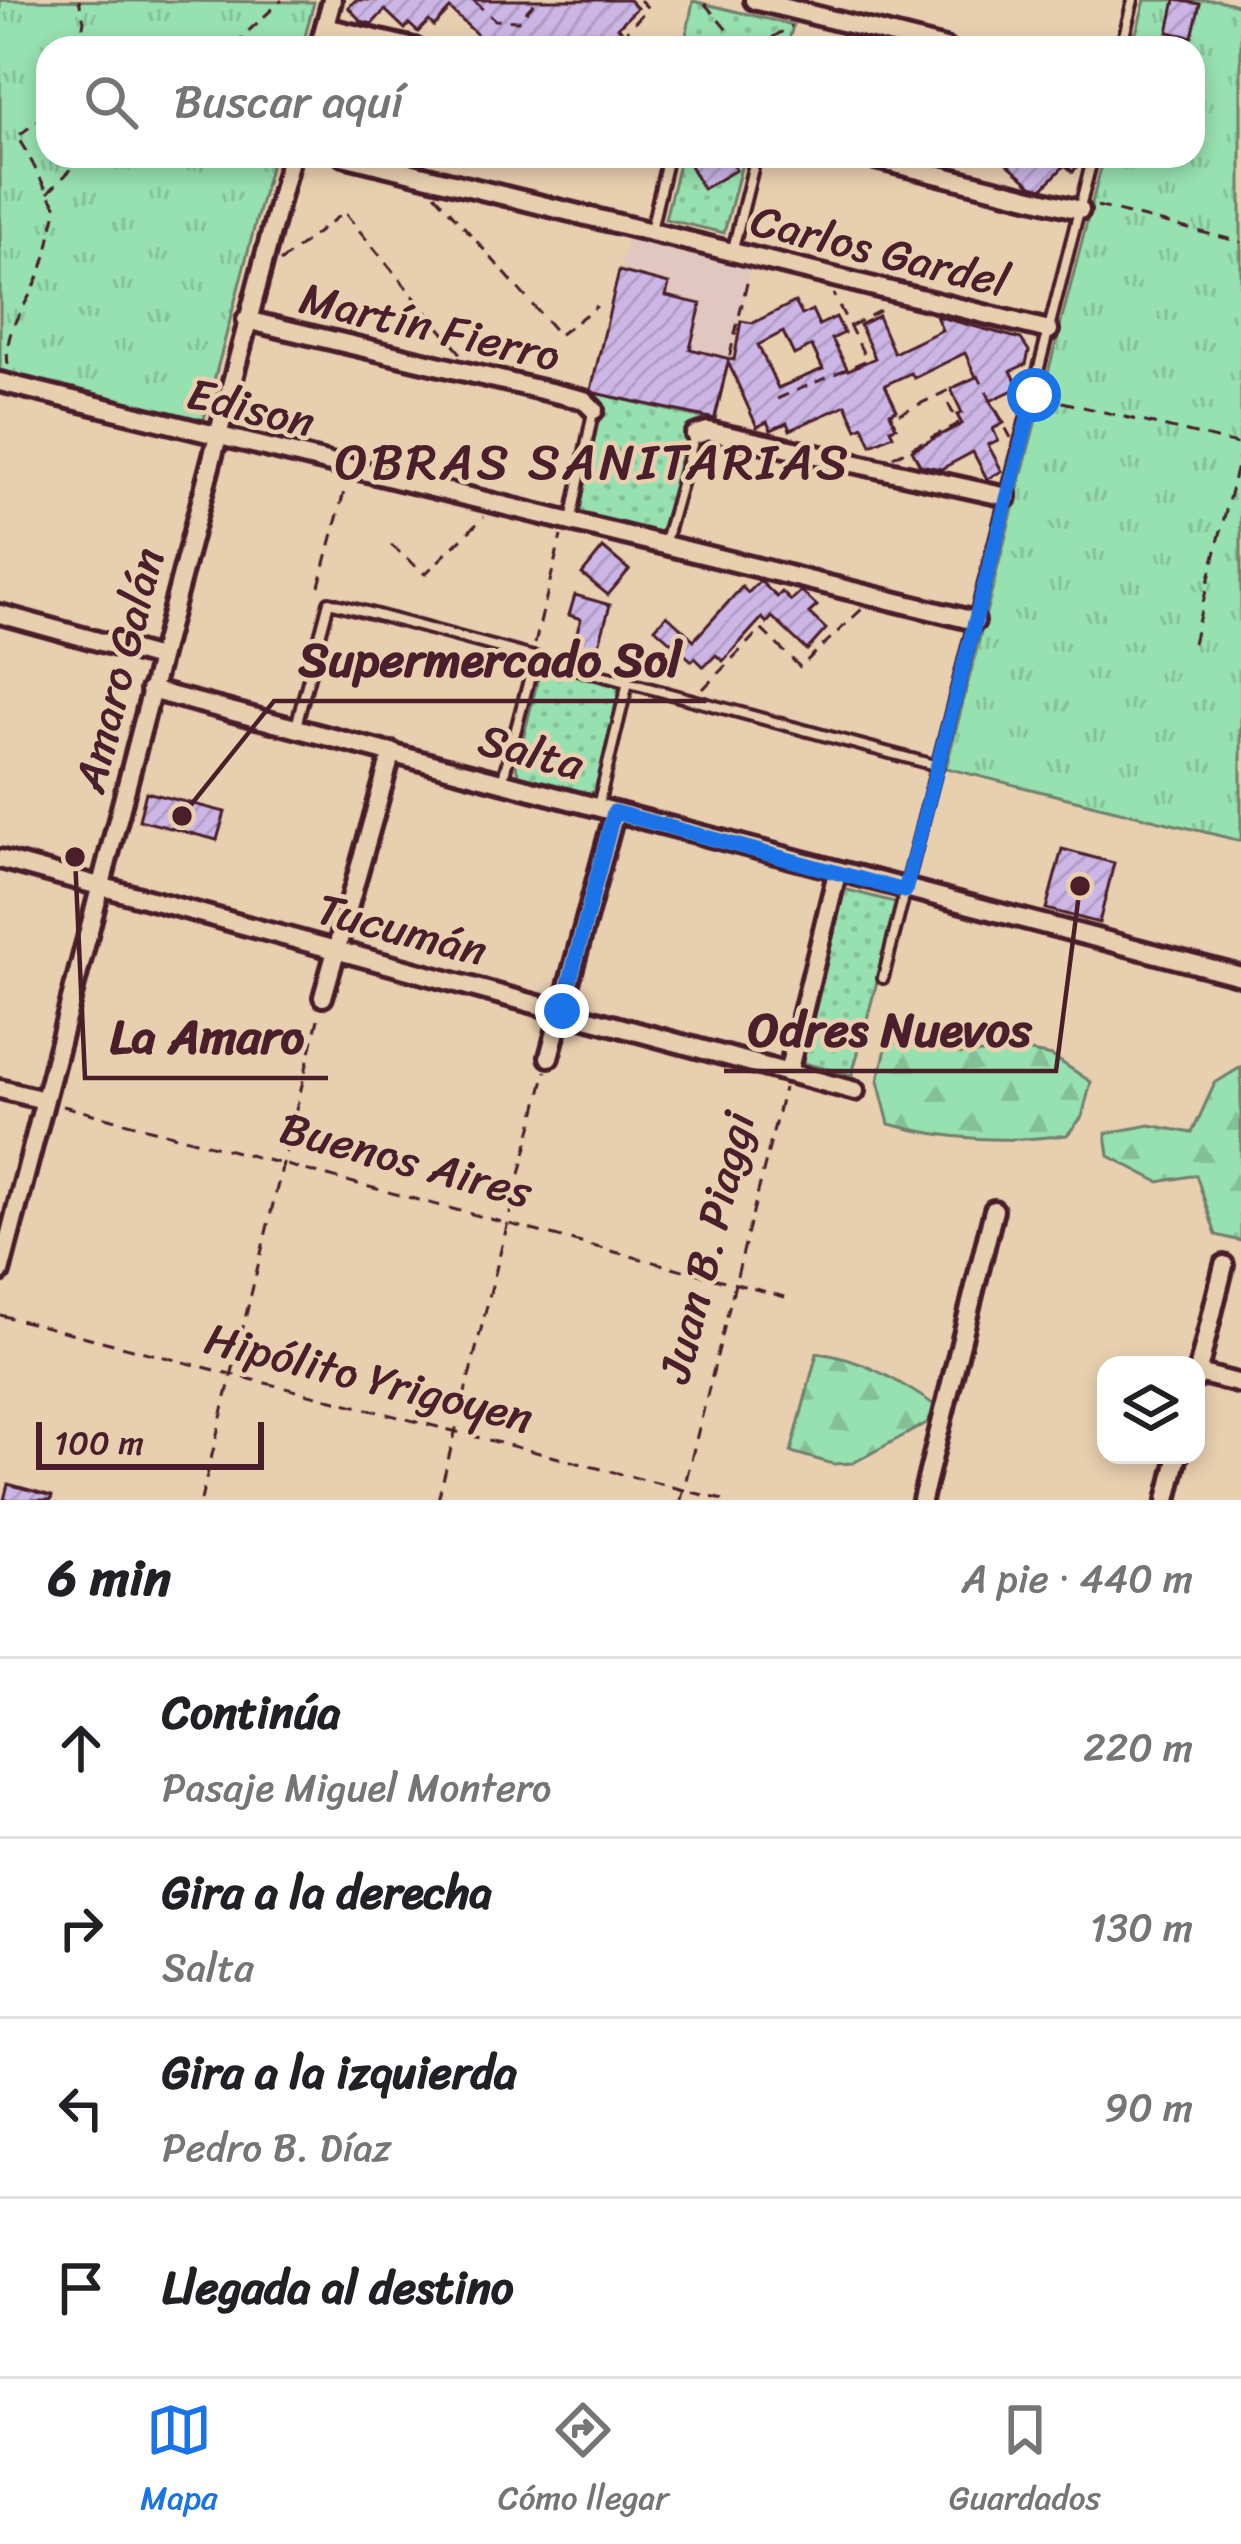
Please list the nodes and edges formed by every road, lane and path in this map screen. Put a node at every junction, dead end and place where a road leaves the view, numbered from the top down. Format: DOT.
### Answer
graph roads {
  1 [pos="79,0"];
  2 [pos="282,0"];
  3 [pos="332,0"];
  4 [pos="537,0"];
  5 [pos="640,0"];
  6 [pos="754,0"];
  7 [pos="1133,0"];
  8 [pos="474,1"];
  9 [pos="705,4"];
  10 [pos="794,12"];
  11 [pos="325,27"];
  12 [pos="81,36"];
  13 [pos="243,36"];
  14 [pos="322,36"];
  15 [pos="363,36"];
  16 [pos="622,36"];
  17 [pos="732,36"];
  18 [pos="767,36"];
  19 [pos="895,36"];
  20 [pos="1124,36"];
  21 [pos="36,122"];
  22 [pos="36,165"];
  23 [pos="38,168"];
  24 [pos="73,168"];
  25 [pos="287,168"];
  26 [pos="392,168"];
  27 [pos="665,168"];
  28 [pos="753,168"];
  29 [pos="915,168"];
  30 [pos="1091,168"];
  31 [pos="430,188"];
  32 [pos="48,194"];
  33 [pos="1081,206"];
  34 [pos="650,231"];
  35 [pos="1241,242"];
  36 [pos="732,251"];
  37 [pos="274,267"];
  38 [pos="751,267"];
  39 [pos="830,287"];
  40 [pos="893,304"];
  41 [pos="597,306"];
  42 [pos="246,320"];
  43 [pos="850,327"];
  44 [pos="1049,330"];
  45 [pos="467,361"];
  46 [pos="5,383"];
  47 [pos="943,392"];
  48 [pos="1034,395"];
  49 [pos="777,399"];
  50 [pos="594,410"];
  51 [pos="898,413"];
  52 [pos="715,421"];
  53 [pos="695,435"];
  54 [pos="215,437"];
  55 [pos="1011,439"];
  56 [pos="1241,447"];
  57 [pos="886,460"];
  58 [pos="346,482"];
  59 [pos="1006,497"];
  60 [pos="485,516"];
  61 [pos="566,528"];
  62 [pos="391,545"];
  63 [pos="663,546"];
  64 [pos="319,586"];
  65 [pos="864,607"];
  66 [pos="0,614"];
  67 [pos="975,621"];
  68 [pos="1193,643"];
  69 [pos="535,646"];
  70 [pos="535,657"];
  71 [pos="159,658"];
  72 [pos="628,682"];
  73 [pos="150,690"];
  74 [pos="701,691"];
  75 [pos="296,726"];
  76 [pos="392,752"];
  77 [pos="938,766"];
  78 [pos="502,782"];
  79 [pos="606,810"];
  80 [pos="0,859"];
  81 [pos="837,873"];
  82 [pos="103,886"];
  83 [pos="905,891"];
  84 [pos="336,950"];
  85 [pos="1241,976"];
  86 [pos="883,978"];
  87 [pos="323,998"];
  88 [pos="562,1011"];
  89 [pos="549,1058"];
  90 [pos="788,1073"];
  91 [pos="0,1089"];
  92 [pos="855,1091"];
  93 [pos="44,1100"];
  94 [pos="281,1165"];
  95 [pos="994,1210"];
  96 [pos="507,1224"];
  97 [pos="1224,1265"];
  98 [pos="0,1272"];
  99 [pos="735,1284"];
  100 [pos="793,1299"];
  101 [pos="0,1315"];
  102 [pos="1202,1356"];
  103 [pos="231,1374"];
  104 [pos="1205,1377"];
  105 [pos="1241,1384"];
  106 [pos="455,1431"];
  107 [pos="1176,1464"];
  108 [pos="683,1490"];
  109 [pos="200,1500"];
  110 [pos="438,1500"];
  111 [pos="681,1500"];
  112 [pos="723,1500"];
  113 [pos="922,1500"];
  114 [pos="1166,1500"];
  1 -- 12 [label="path"];
  2 -- 13 [label="path"];
  3 -- 11 [label="street"];
  4 -- 8 [label="path"];
  5 -- 16 [label="path"];
  6 -- 10 [label="street"];
  7 -- 20 [label="lane"];
  9 -- 17 [label="path"];
  10 -- 18 [label="path"];
  10 -- 19 [label="street"];
  11 -- 14 [label="street"];
  11 -- 15 [label="street"];
  21 -- 22 [label="path"];
  23 -- 32 [label="path"];
  24 -- 32 [label="path"];
  25 -- 42 [label="street, Amaro Galán"];
  26 -- 34 [label="street, Carlos Gardel"];
  27 -- 34 [label="lane"];
  28 -- 36 [label="lane"];
  29 -- 33 [label="street"];
  30 -- 33 [label="lane"];
  31 -- 41 [label="path"];
  32 -- 46 [label="path"];
  33 -- 35 [label="path"];
  33 -- 44 [label="lane"];
  34 -- 36 [label="street, Carlos Gardel"];
  36 -- 44 [label="street, Carlos Gardel"];
  37 -- 45 [label="path"];
  38 -- 52 [label="path"];
  39 -- 43 [label="path"];
  40 -- 43 [label="path"];
  42 -- 50 [label="street, Martín Fierro"];
  42 -- 54 [label="street, Amaro Galán"];
  43 -- 49 [label="path"];
  44 -- 48 [label="lane"];
  46 -- 54 [label="street, Edison"];
  47 -- 51 [label="path"];
  47 -- 55 [label="path"];
  47 -- 57 [label="path"];
  48 -- 56 [label="path"];
  48 -- 59 [label="lane"];
  50 -- 61 [label="lane"];
  53 -- 59 [label="street"];
  53 -- 63 [label="lane"];
  54 -- 61 [label="street, Edison"];
  54 -- 71 [label="street, Amaro Galán"];
  56 -- 68 [label="path"];
  58 -- 64 [label="path"];
  59 -- 67 [label="lane"];
  60 -- 62 [label="path"];
  61 -- 63 [label="street, Edison"];
  61 -- 69 [label="path"];
  63 -- 67 [label="street, Edison"];
  65 -- 74 [label="path"];
  66 -- 71 [label="street"];
  67 -- 77 [label="lane"];
  70 -- 72 [label="lane"];
  70 -- 75 [label="lane"];
  70 -- 78 [label="lane"];
  71 -- 73 [label="street, Amaro Galán"];
  72 -- 77 [label="lane"];
  72 -- 79 [label="lane"];
  73 -- 75 [label="street, Salta"];
  73 -- 82 [label="street, Amaro Galán"];
  75 -- 76 [label="street, Salta"];
  76 -- 78 [label="street, Salta"];
  76 -- 84 [label="street"];
  77 -- 83 [label="lane"];
  78 -- 79 [label="street, Salta"];
  79 -- 81 [label="street, Salta"];
  79 -- 88 [label="street"];
  80 -- 82 [label="street, Tucumán"];
  81 -- 83 [label="street, Salta"];
  81 -- 90 [label="street, Juan B. Piaggi"];
  82 -- 84 [label="street, Tucumán"];
  82 -- 93 [label="street, Amaro Galán"];
  83 -- 85 [label="street, Salta"];
  83 -- 86 [label="lane"];
  84 -- 87 [label="street"];
  84 -- 88 [label="street, Tucumán"];
  87 -- 94 [label="path"];
  88 -- 89 [label="street"];
  88 -- 90 [label="street, Tucumán"];
  89 -- 96 [label="path"];
  90 -- 92 [label="street, Tucumán"];
  90 -- 99 [label="path, Juan B. Piaggi"];
  91 -- 93 [label="street"];
  93 -- 94 [label="path, Buenos Aires"];
  93 -- 98 [label="street, Amaro Galán"];
  94 -- 96 [label="path, Buenos Aires"];
  94 -- 103 [label="path"];
  95 -- 113 [label="street"];
  96 -- 99 [label="path, Buenos Aires"];
  96 -- 106 [label="path"];
  97 -- 102 [label="street"];
  99 -- 100 [label="path, Buenos Aires"];
  99 -- 108 [label="path, Juan B. Piaggi"];
  101 -- 103 [label="path, Hipólito Yrigoyen"];
  103 -- 106 [label="path, Hipólito Yrigoyen"];
  103 -- 109 [label="path"];
  104 -- 105 [label="street"];
  106 -- 108 [label="path, Hipólito Yrigoyen"];
  106 -- 110 [label="path"];
  107 -- 114 [label="street"];
  108 -- 111 [label="path, Juan B. Piaggi"];
  108 -- 112 [label="path, Hipólito Yrigoyen"];
}
